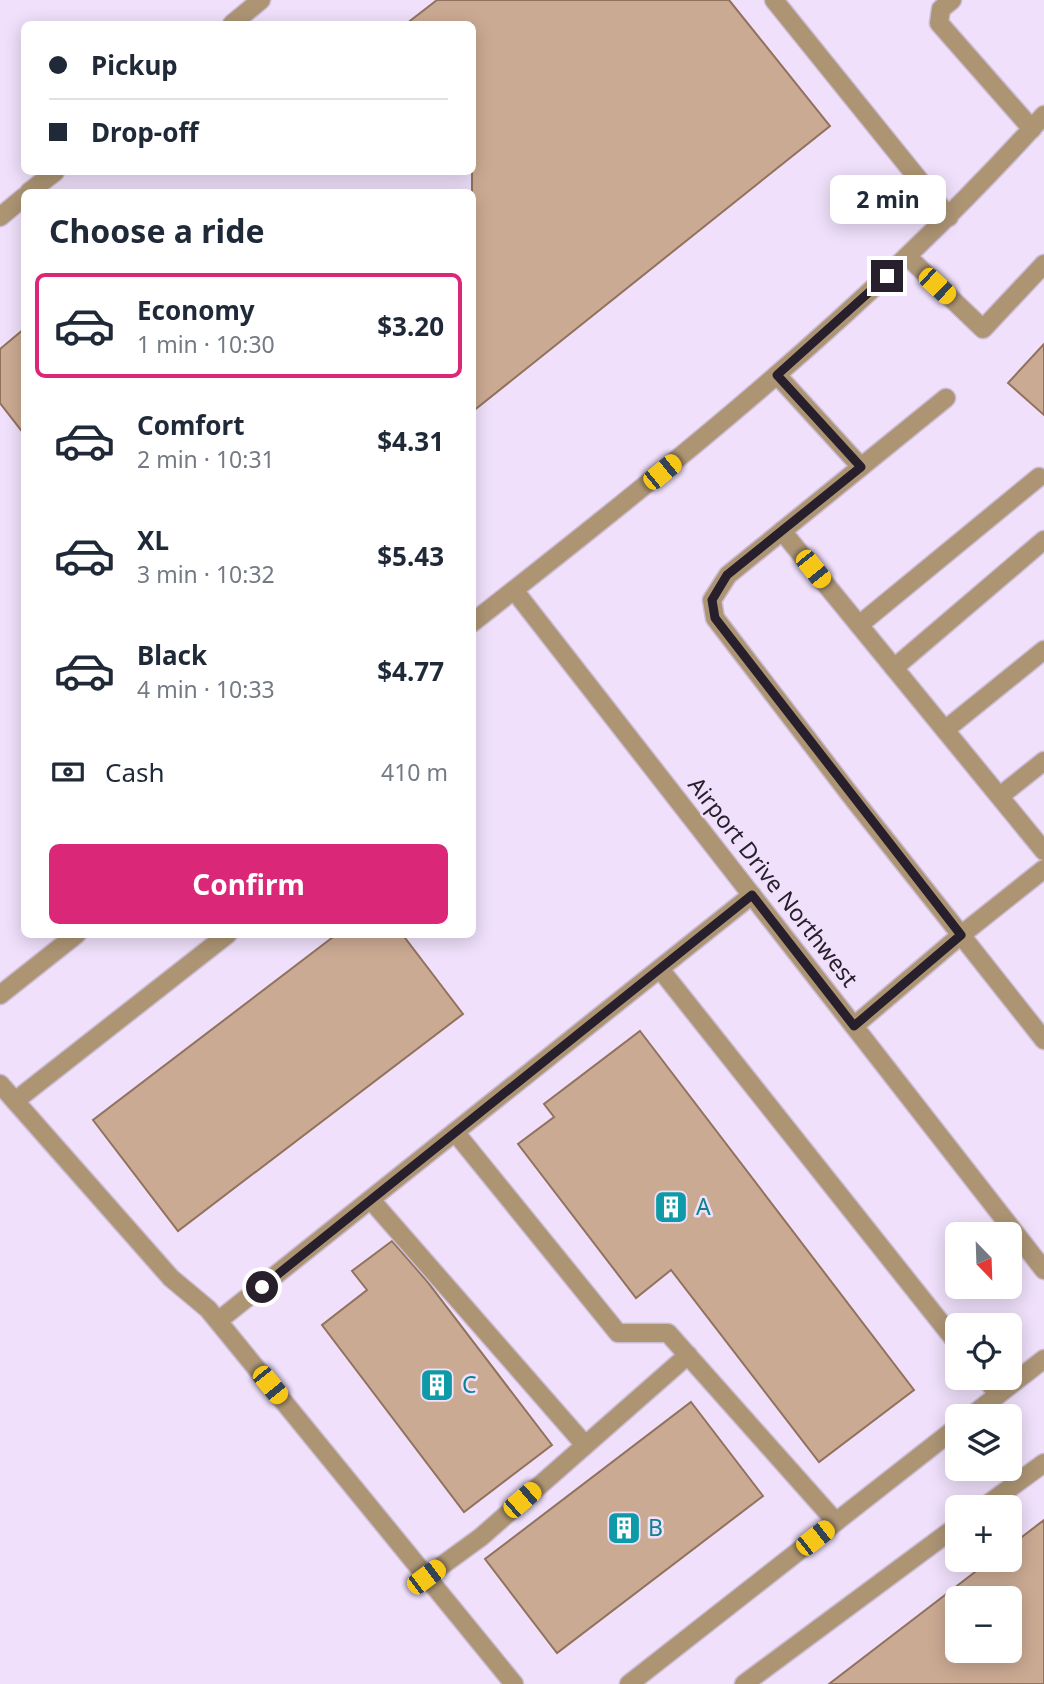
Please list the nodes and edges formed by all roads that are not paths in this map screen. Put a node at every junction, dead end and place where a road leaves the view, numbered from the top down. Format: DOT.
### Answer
graph roads {
  1 [pos="261,0"];
  2 [pos="774,0"];
  3 [pos="952,0"];
  4 [pos="236,21"];
  5 [pos="1038,122"];
  6 [pos="51,175"];
  7 [pos="33,189"];
  8 [pos="21,200"];
  9 [pos="0,217"];
  10 [pos="949,217"];
  11 [pos="908,257"];
  12 [pos="1044,264"];
  13 [pos="777,375"];
  14 [pos="946,398"];
  15 [pos="861,467"];
  16 [pos="1039,477"];
  17 [pos="782,531"];
  18 [pos="1044,540"];
  19 [pos="514,590"];
  20 [pos="476,620"];
  21 [pos="859,625"];
  22 [pos="1044,650"];
  23 [pos="894,668"];
  24 [pos="945,730"];
  25 [pos="1044,761"];
  26 [pos="1000,796"];
  27 [pos="1044,851"];
  28 [pos="1044,869"];
  29 [pos="752,895"];
  30 [pos="961,935"];
  31 [pos="72,938"];
  32 [pos="223,938"];
  33 [pos="660,969"];
  34 [pos="0,995"];
  35 [pos="854,1026"];
  36 [pos="1044,1040"];
  37 [pos="0,1084"];
  38 [pos="15,1101"];
  39 [pos="455,1132"];
  40 [pos="371,1200"];
  41 [pos="1044,1270"];
  42 [pos="218,1321"];
  43 [pos="945,1328"];
  44 [pos="688,1355"];
  45 [pos="1044,1359"];
  46 [pos="995,1390"];
  47 [pos="999,1395"];
  48 [pos="987,1404"];
  49 [pos="945,1436"];
  50 [pos="585,1445"];
  51 [pos="1044,1463"];
  52 [pos="1000,1495"];
  53 [pos="836,1522"];
  54 [pos="945,1536"];
  55 [pos="426,1577"];
  56 [pos="514,1684"];
  57 [pos="629,1684"];
  58 [pos="744,1684"];
  1 -- 4 [label="street"];
  2 -- 10 [label="street"];
  3 -- 5 [label="street"];
  5 -- 10 [label="street"];
  6 -- 7 [label="street"];
  8 -- 9 [label="street"];
  10 -- 11 [label="street"];
  11 -- 12 [label="street"];
  11 -- 13 [label="street"];
  13 -- 15 [label="street"];
  13 -- 19 [label="street"];
  14 -- 15 [label="street"];
  15 -- 17 [label="street"];
  16 -- 21 [label="street"];
  17 -- 21 [label="street"];
  17 -- 30 [label="street"];
  18 -- 23 [label="street"];
  19 -- 20 [label="street"];
  19 -- 29 [label="street, Airport Drive Northwest"];
  21 -- 23 [label="street"];
  22 -- 24 [label="street"];
  23 -- 24 [label="street"];
  24 -- 26 [label="street"];
  25 -- 26 [label="street"];
  26 -- 27 [label="street"];
  28 -- 30 [label="street"];
  29 -- 33 [label="street"];
  29 -- 35 [label="street, Airport Drive Northwest"];
  30 -- 35 [label="street"];
  30 -- 36 [label="street"];
  31 -- 34 [label="street"];
  32 -- 38 [label="street"];
  33 -- 39 [label="street"];
  33 -- 43 [label="street"];
  35 -- 41 [label="street, Airport Drive Northwest"];
  37 -- 38 [label="street"];
  38 -- 42 [label="street"];
  39 -- 40 [label="street"];
  39 -- 44 [label="street"];
  40 -- 42 [label="street"];
  40 -- 50 [label="street"];
  42 -- 55 [label="street"];
  44 -- 50 [label="street"];
  44 -- 53 [label="street"];
  45 -- 47 [label="street"];
  46 -- 47 [label="street"];
  47 -- 48 [label="street"];
  49 -- 53 [label="street"];
  50 -- 55 [label="street"];
  51 -- 52 [label="street"];
  53 -- 57 [label="street"];
  54 -- 58 [label="street"];
  55 -- 56 [label="street"];
}
